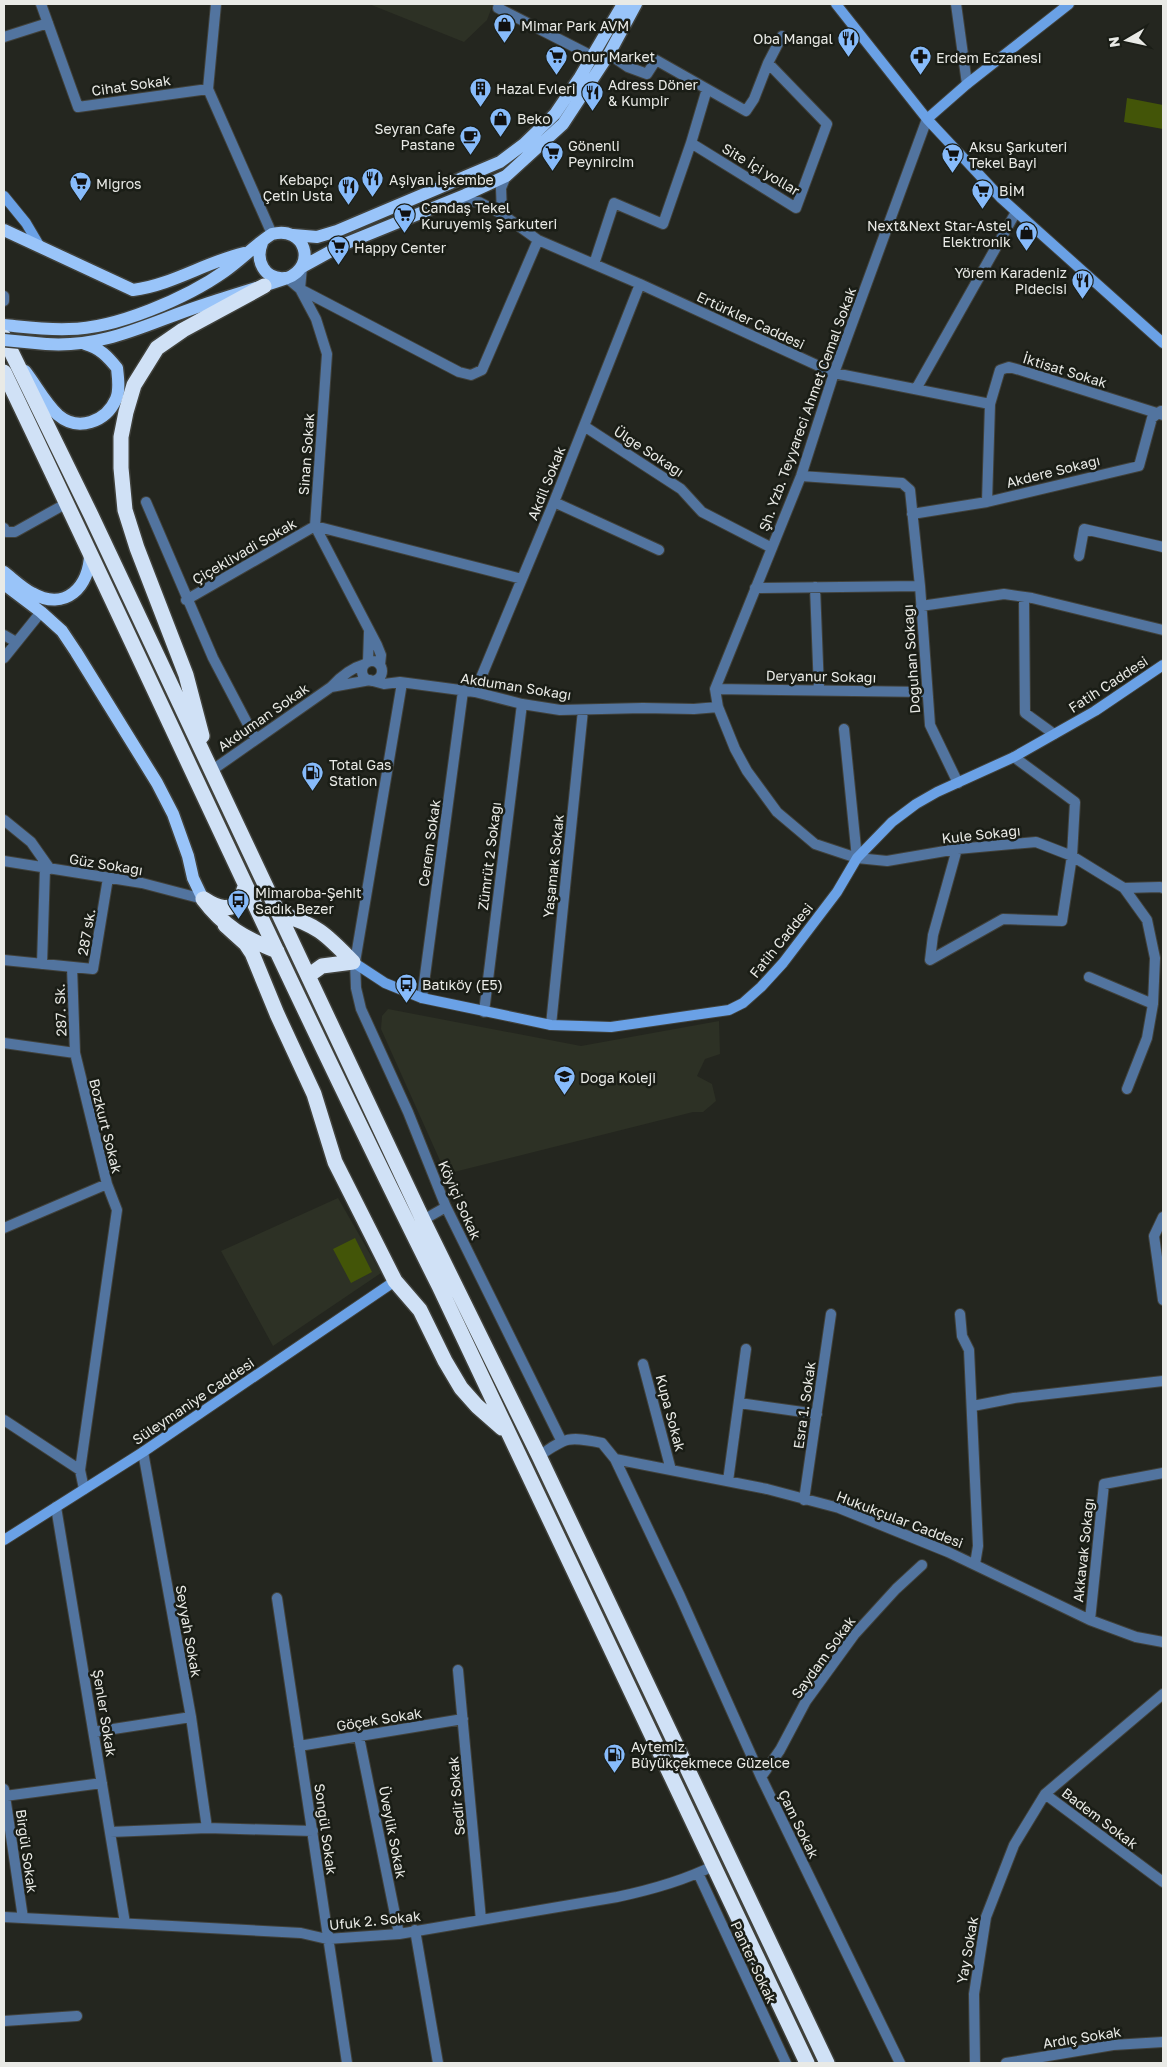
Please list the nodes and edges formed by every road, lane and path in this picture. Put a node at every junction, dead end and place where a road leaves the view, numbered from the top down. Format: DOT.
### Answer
graph roads {
  1 [pos="41,4"];
  2 [pos="216,4"];
  3 [pos="499,4"];
  4 [pos="623,4"];
  5 [pos="636,4"];
  6 [pos="836,4"];
  7 [pos="956,4"];
  8 [pos="1069,4"];
  9 [pos="48,23"];
  10 [pos="782,36"];
  11 [pos="4,37"];
  12 [pos="610,54"];
  13 [pos="592,56"];
  14 [pos="766,66"];
  15 [pos="967,84"];
  16 [pos="208,89"];
  17 [pos="707,89"];
  18 [pos="927,119"];
  19 [pos="691,143"];
  20 [pos="506,176"];
  21 [pos="4,196"];
  22 [pos="449,201"];
  23 [pos="1016,212"];
  24 [pos="502,214"];
  25 [pos="4,230"];
  26 [pos="272,234"];
  27 [pos="293,234"];
  28 [pos="538,240"];
  29 [pos="262,243"];
  30 [pos="39,245"];
  31 [pos="252,252"];
  32 [pos="594,264"];
  33 [pos="302,266"];
  34 [pos="287,278"];
  35 [pos="640,284"];
  36 [pos="264,286"];
  37 [pos="300,289"];
  38 [pos="4,296"];
  39 [pos="4,301"];
  40 [pos="4,325"];
  41 [pos="4,338"];
  42 [pos="1162,339"];
  43 [pos="83,344"];
  44 [pos="12,354"];
  45 [pos="4,372"];
  46 [pos="834,373"];
  47 [pos="916,389"];
  48 [pos="990,404"];
  49 [pos="1161,412"];
  50 [pos="584,426"];
  51 [pos="801,476"];
  52 [pos="146,502"];
  53 [pos="554,502"];
  54 [pos="987,502"];
  55 [pos="67,503"];
  56 [pos="912,514"];
  57 [pos="315,526"];
  58 [pos="4,528"];
  59 [pos="1163,547"];
  60 [pos="772,548"];
  61 [pos="659,550"];
  62 [pos="90,551"];
  63 [pos="1079,556"];
  64 [pos="4,572"];
  65 [pos="522,579"];
  66 [pos="4,584"];
  67 [pos="920,586"];
  68 [pos="815,587"];
  69 [pos="755,588"];
  70 [pos="1024,597"];
  71 [pos="186,600"];
  72 [pos="921,606"];
  73 [pos="41,612"];
  74 [pos="1163,630"];
  75 [pos="369,631"];
  76 [pos="4,634"];
  77 [pos="16,642"];
  78 [pos="4,658"];
  79 [pos="366,663"];
  80 [pos="1163,664"];
  81 [pos="381,667"];
  82 [pos="371,681"];
  83 [pos="401,683"];
  84 [pos="331,687"];
  85 [pos="715,690"];
  86 [pos="819,690"];
  87 [pos="463,691"];
  88 [pos="475,692"];
  89 [pos="926,692"];
  90 [pos="522,704"];
  91 [pos="718,707"];
  92 [pos="584,710"];
  93 [pos="844,730"];
  94 [pos="1054,734"];
  95 [pos="255,738"];
  96 [pos="1014,757"];
  97 [pos="211,771"];
  98 [pos="958,783"];
  99 [pos="4,820"];
  100 [pos="957,850"];
  101 [pos="1072,856"];
  102 [pos="857,858"];
  103 [pos="4,861"];
  104 [pos="48,869"];
  105 [pos="108,878"];
  106 [pos="1162,885"];
  107 [pos="246,886"];
  108 [pos="1124,888"];
  109 [pos="203,899"];
  110 [pos="278,913"];
  111 [pos="225,925"];
  112 [pos="277,951"];
  113 [pos="4,960"];
  114 [pos="1159,961"];
  115 [pos="354,962"];
  116 [pos="42,964"];
  117 [pos="72,967"];
  118 [pos="308,976"];
  119 [pos="1089,977"];
  120 [pos="422,998"];
  121 [pos="1154,1004"];
  122 [pos="484,1012"];
  123 [pos="551,1026"];
  124 [pos="4,1043"];
  125 [pos="75,1053"];
  126 [pos="1127,1089"];
  127 [pos="107,1184"];
  128 [pos="446,1207"];
  129 [pos="1163,1216"];
  130 [pos="423,1220"];
  131 [pos="4,1228"];
  132 [pos="396,1281"];
  133 [pos="1162,1282"];
  134 [pos="1163,1300"];
  135 [pos="831,1314"];
  136 [pos="960,1314"];
  137 [pos="746,1349"];
  138 [pos="643,1364"];
  139 [pos="1163,1381"];
  140 [pos="739,1402"];
  141 [pos="973,1406"];
  142 [pos="816,1414"];
  143 [pos="4,1420"];
  144 [pos="510,1438"];
  145 [pos="561,1440"];
  146 [pos="142,1452"];
  147 [pos="538,1456"];
  148 [pos="615,1459"];
  149 [pos="80,1470"];
  150 [pos="672,1470"];
  151 [pos="1163,1474"];
  152 [pos="728,1481"];
  153 [pos="84,1489"];
  154 [pos="804,1500"];
  155 [pos="56,1507"];
  156 [pos="4,1540"];
  157 [pos="974,1564"];
  158 [pos="922,1565"];
  159 [pos="278,1598"];
  160 [pos="1090,1620"];
  161 [pos="1163,1642"];
  162 [pos="458,1670"];
  163 [pos="1163,1694"];
  164 [pos="191,1717"];
  165 [pos="462,1719"];
  166 [pos="94,1732"];
  167 [pos="359,1737"];
  168 [pos="299,1746"];
  169 [pos="761,1777"];
  170 [pos="102,1783"];
  171 [pos="4,1792"];
  172 [pos="1045,1794"];
  173 [pos="207,1828"];
  174 [pos="313,1831"];
  175 [pos="110,1832"];
  176 [pos="713,1866"];
  177 [pos="698,1873"];
  178 [pos="1163,1882"];
  179 [pos="4,1917"];
  180 [pos="23,1918"];
  181 [pos="481,1920"];
  182 [pos="125,1923"];
  183 [pos="416,1930"];
  184 [pos="399,1934"];
  185 [pos="328,1940"];
  186 [pos="77,2016"];
  187 [pos="4,2021"];
  188 [pos="1163,2042"];
  189 [pos="347,2063"];
  190 [pos="438,2063"];
  191 [pos="786,2063"];
  192 [pos="807,2063"];
  193 [pos="827,2063"];
  194 [pos="900,2063"];
  195 [pos="975,2063"];
  196 [pos="1006,2063"];
  1 -- 9 [label="street, Cihat Sokak"];
  2 -- 16 [label="street"];
  3 -- 13 [label="street"];
  4 -- 13 [label="main road"];
  5 -- 12 [label="main road"];
  6 -- 18 [label="main road"];
  7 -- 15 [label="street"];
  8 -- 15 [label="main road"];
  9 -- 11 [label="street"];
  9 -- 16 [label="street, Cihat Sokak"];
  10 -- 14 [label="street"];
  12 -- 17 [label="street"];
  12 -- 20 [label="main road"];
  13 -- 27 [label="main road"];
  14 -- 17 [label="street"];
  14 -- 19 [label="street, Site İçi yollar"];
  15 -- 18 [label="main road"];
  16 -- 26 [label="street"];
  17 -- 19 [label="street"];
  18 -- 23 [label="main road"];
  18 -- 46 [label="street, Şh. Yzb. Teyyareci Ahmet Cemal Sokak"];
  19 -- 32 [label="street"];
  20 -- 22 [label="main road"];
  20 -- 24 [label="street"];
  21 -- 30 [label="main road"];
  22 -- 24 [label="street, Ertürkler Caddesi"];
  22 -- 33 [label="main road"];
  23 -- 42 [label="main road"];
  23 -- 47 [label="street"];
  24 -- 28 [label="street, Ertürkler Caddesi"];
  25 -- 30 [label="main road"];
  26 -- 27 [label="main road"];
  26 -- 29 [label="main road"];
  27 -- 33 [label="main road"];
  28 -- 32 [label="street, Ertürkler Caddesi"];
  28 -- 37 [label="street"];
  29 -- 31 [label="main road"];
  29 -- 34 [label="main road"];
  30 -- 31 [label="main road"];
  31 -- 40 [label="main road"];
  32 -- 35 [label="street, Ertürkler Caddesi"];
  33 -- 34 [label="main road"];
  33 -- 37 [label="street"];
  34 -- 36 [label="main road"];
  34 -- 37 [label="street, Sinan Sokak"];
  35 -- 46 [label="street, Ertürkler Caddesi"];
  35 -- 50 [label="street, Akdil Sokak"];
  36 -- 43 [label="main road"];
  36 -- 97 [label="highway"];
  37 -- 57 [label="street, Sinan Sokak"];
  38 -- 39 [label="street"];
  41 -- 43 [label="main road, bridge"];
  41 -- 44 [label="highway"];
  43 -- 44 [label="main road"];
  44 -- 97 [label="highway"];
  45 -- 55 [label="highway"];
  46 -- 47 [label="street, Ertürkler Caddesi"];
  46 -- 51 [label="street, Şh. Yzb. Teyyareci Ahmet Cemal Sokak"];
  47 -- 48 [label="street, Ertürkler Caddesi"];
  48 -- 49 [label="street, İktisat Sokak"];
  48 -- 54 [label="street, İktisat Sokak"];
  49 -- 54 [label="street, Akdere Sokağı"];
  50 -- 53 [label="street, Akdil Sokak"];
  50 -- 60 [label="street, Ülge Sokağı"];
  51 -- 56 [label="street, Doğuhan Sokağı"];
  51 -- 60 [label="street, Şh. Yzb. Teyyareci Ahmet Cemal Sokak"];
  52 -- 71 [label="street"];
  53 -- 61 [label="street"];
  53 -- 65 [label="street, Akdil Sokak"];
  54 -- 56 [label="street, Akdere Sokağı"];
  55 -- 58 [label="street"];
  55 -- 62 [label="highway"];
  56 -- 67 [label="street, Doğuhan Sokağı"];
  57 -- 65 [label="street"];
  57 -- 71 [label="street, Çiçeklivadi Sokak"];
  57 -- 75 [label="street"];
  59 -- 63 [label="street"];
  60 -- 69 [label="street, Şh. Yzb. Teyyareci Ahmet Cemal Sokak"];
  62 -- 64 [label="main road"];
  62 -- 107 [label="highway"];
  65 -- 88 [label="street, Akdil Sokak"];
  66 -- 73 [label="main road"];
  67 -- 68 [label="street"];
  67 -- 72 [label="street, Doğuhan Sokağı"];
  68 -- 69 [label="street"];
  68 -- 86 [label="street"];
  69 -- 85 [label="street, Şh. Yzb. Teyyareci Ahmet Cemal Sokak"];
  70 -- 72 [label="street"];
  70 -- 74 [label="street"];
  70 -- 94 [label="street"];
  71 -- 95 [label="street"];
  72 -- 89 [label="street, Doğuhan Sokağı"];
  73 -- 77 [label="street"];
  73 -- 109 [label="main road"];
  75 -- 79 [label="street"];
  75 -- 81 [label="street"];
  76 -- 77 [label="street"];
  77 -- 78 [label="street"];
  79 -- 81 [label="street"];
  79 -- 82 [label="street"];
  79 -- 84 [label="street, Akduman Sokak"];
  80 -- 94 [label="main road, Fatih Caddesi"];
  81 -- 82 [label="street"];
  81 -- 83 [label="street, Akduman Sokağı"];
  82 -- 83 [label="street, Akduman Sokağı"];
  82 -- 84 [label="street, Akduman Sokak"];
  83 -- 87 [label="street, Akduman Sokağı"];
  83 -- 115 [label="street, Köyiçi Sokak"];
  84 -- 95 [label="street, Akduman Sokak"];
  85 -- 86 [label="street, Deryanur Sokağı"];
  85 -- 91 [label="street"];
  86 -- 89 [label="street, Deryanur Sokağı"];
  87 -- 88 [label="street, Akduman Sokağı"];
  87 -- 120 [label="street, Cerem Sokak"];
  88 -- 90 [label="street, Akduman Sokağı"];
  89 -- 98 [label="street, Doğuhan Sokağı"];
  90 -- 92 [label="street, Akduman Sokağı"];
  90 -- 122 [label="street, Zümrüt 2 Sokağı"];
  91 -- 92 [label="street, Akduman Sokağı"];
  91 -- 102 [label="street, Kule Sokağı"];
  92 -- 123 [label="street, Yaşamak Sokak"];
  93 -- 102 [label="street"];
  94 -- 96 [label="main road, Fatih Caddesi"];
  95 -- 97 [label="street, Akduman Sokak"];
  96 -- 98 [label="main road, Fatih Caddesi"];
  96 -- 101 [label="street"];
  97 -- 110 [label="highway"];
  98 -- 102 [label="main road, Fatih Caddesi"];
  99 -- 104 [label="street"];
  100 -- 101 [label="street, Kule Sokağı"];
  100 -- 101 [label="street"];
  100 -- 102 [label="street, Kule Sokağı"];
  101 -- 108 [label="street, Kule Sokağı"];
  102 -- 123 [label="main road, Fatih Caddesi"];
  103 -- 104 [label="street, Güz Sokağı"];
  104 -- 105 [label="street, Güz Sokağı"];
  104 -- 116 [label="street"];
  105 -- 109 [label="street, Güz Sokağı"];
  105 -- 117 [label="street, 287 sk."];
  106 -- 108 [label="street"];
  107 -- 109 [label="highway"];
  107 -- 112 [label="highway"];
  108 -- 114 [label="street, Kule Sokağı"];
  109 -- 111 [label="highway"];
  110 -- 115 [label="highway"];
  110 -- 118 [label="highway"];
  111 -- 112 [label="highway"];
  111 -- 132 [label="highway"];
  112 -- 144 [label="highway"];
  113 -- 116 [label="street"];
  114 -- 121 [label="street, Kule Sokağı"];
  115 -- 118 [label="highway"];
  115 -- 120 [label="main road, Fatih Caddesi"];
  115 -- 128 [label="street, Köyiçi Sokak"];
  116 -- 117 [label="street"];
  117 -- 125 [label="street, 287. Sk."];
  118 -- 130 [label="highway"];
  119 -- 121 [label="street"];
  120 -- 122 [label="main road, Fatih Caddesi"];
  121 -- 126 [label="street, Kule Sokağı"];
  122 -- 123 [label="main road, Fatih Caddesi"];
  124 -- 125 [label="street"];
  125 -- 127 [label="street, Bozkurt Sokak"];
  127 -- 131 [label="street, Bozkurt Sokak"];
  127 -- 149 [label="street"];
  128 -- 130 [label="street"];
  128 -- 145 [label="street, Köyiçi Sokak"];
  129 -- 133 [label="street"];
  130 -- 147 [label="highway"];
  132 -- 144 [label="highway"];
  132 -- 146 [label="main road, Süleymaniye Caddesi"];
  133 -- 134 [label="street"];
  135 -- 142 [label="street, Esra 1. Sokak"];
  136 -- 141 [label="street"];
  137 -- 140 [label="street"];
  138 -- 150 [label="street, Kupa Sokak"];
  139 -- 141 [label="street"];
  140 -- 142 [label="street"];
  140 -- 152 [label="street"];
  141 -- 157 [label="street"];
  142 -- 154 [label="street, Esra 1. Sokak"];
  143 -- 149 [label="street"];
  144 -- 176 [label="highway"];
  145 -- 147 [label="street"];
  145 -- 148 [label="street"];
  146 -- 153 [label="main road, Süleymaniye Caddesi"];
  146 -- 164 [label="street, Seyyah Sokak"];
  147 -- 193 [label="highway"];
  148 -- 150 [label="street, Hukukçular Caddesi"];
  148 -- 169 [label="street, Çam Sokak"];
  149 -- 153 [label="street"];
  150 -- 152 [label="street, Hukukçular Caddesi"];
  151 -- 160 [label="street, Akkavak Sokağı"];
  152 -- 154 [label="street, Hukukçular Caddesi"];
  153 -- 155 [label="main road, Süleymaniye Caddesi"];
  154 -- 157 [label="street, Hukukçular Caddesi"];
  155 -- 156 [label="main road, Süleymaniye Caddesi"];
  155 -- 166 [label="street, Şenler Sokak"];
  157 -- 160 [label="street, Hukukçular Caddesi"];
  158 -- 169 [label="street, Saydam Sokak"];
  159 -- 168 [label="street, Songül Sokak"];
  160 -- 161 [label="street, Hukukçular Caddesi"];
  162 -- 165 [label="street, Sedir Sokak"];
  163 -- 172 [label="street, Yay Sokak"];
  164 -- 166 [label="street"];
  164 -- 173 [label="street, Seyyah Sokak"];
  165 -- 167 [label="street, Göçek Sokak"];
  165 -- 181 [label="street, Sedir Sokak"];
  166 -- 170 [label="street, Şenler Sokak"];
  167 -- 168 [label="street, Göçek Sokak"];
  167 -- 184 [label="street, Üveylik Sokak"];
  168 -- 174 [label="street, Songül Sokak"];
  169 -- 194 [label="street, Çam Sokak"];
  170 -- 171 [label="street"];
  170 -- 175 [label="street, Şenler Sokak"];
  171 -- 180 [label="street, Birgül Sokak"];
  172 -- 178 [label="street, Badem Sokak"];
  172 -- 195 [label="street, Yay Sokak"];
  173 -- 174 [label="street"];
  173 -- 175 [label="street"];
  174 -- 185 [label="street, Songül Sokak"];
  175 -- 182 [label="street, Şenler Sokak"];
  176 -- 177 [label="street, Ufuk 2. Sokak"];
  176 -- 192 [label="highway"];
  177 -- 181 [label="street, Ufuk 2. Sokak"];
  177 -- 191 [label="street, Panter Sokak"];
  179 -- 180 [label="street, Ufuk 2. Sokak"];
  180 -- 182 [label="street, Ufuk 2. Sokak"];
  181 -- 183 [label="street, Ufuk 2. Sokak"];
  182 -- 185 [label="street, Ufuk 2. Sokak"];
  183 -- 184 [label="street, Ufuk 2. Sokak"];
  183 -- 190 [label="street"];
  184 -- 185 [label="street, Ufuk 2. Sokak"];
  185 -- 189 [label="street, Songül Sokak"];
  186 -- 187 [label="street"];
  188 -- 196 [label="street, Ardıç Sokak"];
}
